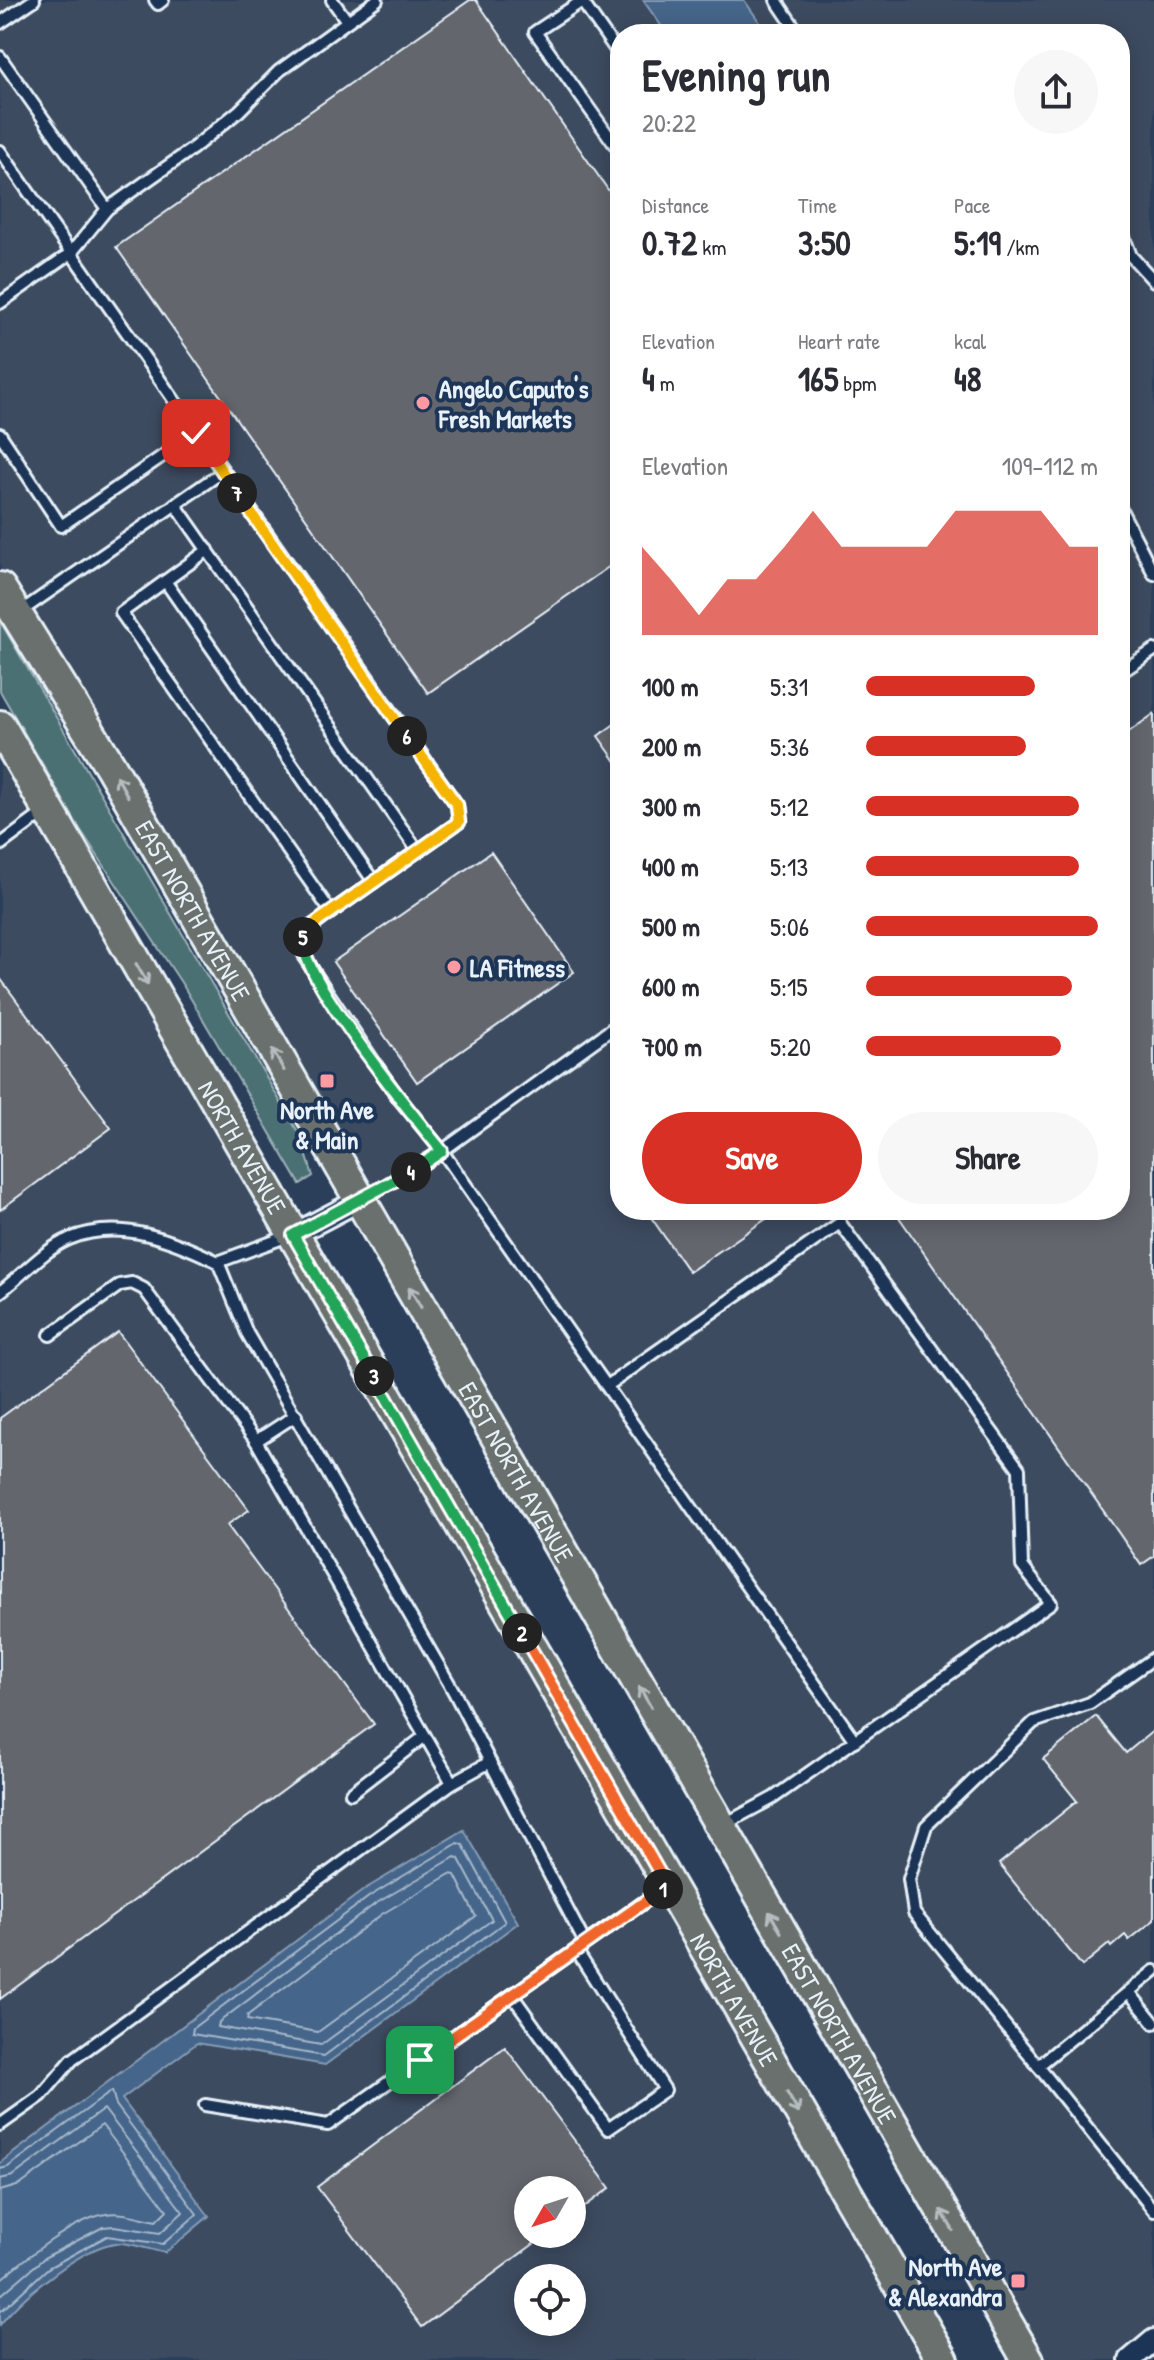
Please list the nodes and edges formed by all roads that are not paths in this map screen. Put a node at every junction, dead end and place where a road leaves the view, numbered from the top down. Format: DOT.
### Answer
graph roads {
  1 [pos="34,0"];
  2 [pos="155,0"];
  3 [pos="163,0"];
  4 [pos="332,0"];
  5 [pos="377,0"];
  6 [pos="581,0"];
  7 [pos="776,0"];
  8 [pos="347,21"];
  9 [pos="0,23"];
  10 [pos="792,24"];
  11 [pos="610,42"];
  12 [pos="0,57"];
  13 [pos="610,138"];
  14 [pos="0,151"];
  15 [pos="107,209"];
  16 [pos="71,253"];
  17 [pos="1130,253"];
  18 [pos="1154,281"];
  19 [pos="0,303"];
  20 [pos="196,433"];
  21 [pos="0,434"];
  22 [pos="222,472"];
  23 [pos="175,504"];
  24 [pos="1130,527"];
  25 [pos="208,550"];
  26 [pos="1154,574"];
  27 [pos="165,581"];
  28 [pos="0,588"];
  29 [pos="17,614"];
  30 [pos="1154,650"];
  31 [pos="1130,666"];
  32 [pos="0,726"];
  33 [pos="47,810"];
  34 [pos="0,845"];
  35 [pos="418,851"];
  36 [pos="374,882"];
  37 [pos="331,912"];
  38 [pos="610,1030"];
  39 [pos="442,1151"];
  40 [pos="358,1201"];
  41 [pos="293,1235"];
  42 [pos="218,1262"];
  43 [pos="0,1292"];
  44 [pos="50,1335"];
  45 [pos="607,1386"];
  46 [pos="296,1415"];
  47 [pos="256,1441"];
  48 [pos="1154,1658"];
  49 [pos="425,1736"];
  50 [pos="855,1741"];
  51 [pos="490,1762"];
  52 [pos="452,1783"];
  53 [pos="351,1793"];
  54 [pos="719,1826"];
  55 [pos="667,1886"];
  56 [pos="581,1946"];
  57 [pos="1154,1971"];
  58 [pos="1129,1992"];
  59 [pos="512,1995"];
  60 [pos="1154,2023"];
  61 [pos="1038,2066"];
  62 [pos="205,2105"];
  63 [pos="0,2125"];
  64 [pos="1154,2211"];
  65 [pos="1154,2340"];
  66 [pos="943,2360"];
  67 [pos="1028,2360"];
  68 [pos="1130,2360"];
  1 -- 9 [label="lane"];
  2 -- 3 [label="lane"];
  4 -- 8 [label="lane"];
  5 -- 8 [label="lane"];
  6 -- 11 [label="lane"];
  6 -- 13 [label="lane"];
  7 -- 10 [label="lane"];
  8 -- 15 [label="lane"];
  12 -- 15 [label="lane"];
  14 -- 16 [label="lane"];
  15 -- 16 [label="lane"];
  16 -- 19 [label="lane"];
  16 -- 20 [label="lane"];
  17 -- 18 [label="lane"];
  20 -- 21 [label="lane"];
  20 -- 22 [label="lane"];
  22 -- 23 [label="lane"];
  22 -- 35 [label="lane"];
  23 -- 25 [label="lane"];
  23 -- 29 [label="lane"];
  24 -- 26 [label="lane"];
  25 -- 27 [label="lane"];
  25 -- 35 [label="lane"];
  27 -- 36 [label="lane"];
  27 -- 37 [label="lane"];
  28 -- 29 [label="main road, EAST NORTH AVENUE"];
  40 -- 29 [label="main road, EAST NORTH AVENUE, one-way"];
  30 -- 31 [label="lane"];
  32 -- 33 [label="main road, NORTH AVENUE"];
  33 -- 34 [label="lane"];
  33 -- 41 [label="main road, NORTH AVENUE, one-way"];
  35 -- 36 [label="lane"];
  36 -- 37 [label="lane"];
  37 -- 39 [label="lane"];
  38 -- 39 [label="lane"];
  39 -- 40 [label="lane"];
  39 -- 45 [label="lane"];
  40 -- 41 [label="street"];
  54 -- 40 [label="main road, EAST NORTH AVENUE, one-way"];
  41 -- 42 [label="lane"];
  41 -- 55 [label="main road, NORTH AVENUE"];
  42 -- 43 [label="lane"];
  42 -- 46 [label="lane"];
  44 -- 47 [label="lane"];
  45 -- 50 [label="lane"];
  45 -- 50 [label="lane"];
  46 -- 47 [label="lane"];
  46 -- 51 [label="lane"];
  47 -- 49 [label="lane"];
  48 -- 61 [label="lane"];
  49 -- 52 [label="lane"];
  49 -- 53 [label="lane"];
  50 -- 54 [label="lane"];
  51 -- 52 [label="lane"];
  51 -- 56 [label="lane"];
  52 -- 63 [label="lane"];
  67 -- 54 [label="main road, EAST NORTH AVENUE, one-way"];
  55 -- 56 [label="lane"];
  55 -- 66 [label="main road, NORTH AVENUE, one-way"];
  56 -- 59 [label="lane"];
  56 -- 59 [label="lane"];
  57 -- 58 [label="lane"];
  58 -- 60 [label="lane"];
  58 -- 61 [label="lane"];
  59 -- 62 [label="lane"];
  61 -- 64 [label="lane"];
  65 -- 68 [label="street"];
}
